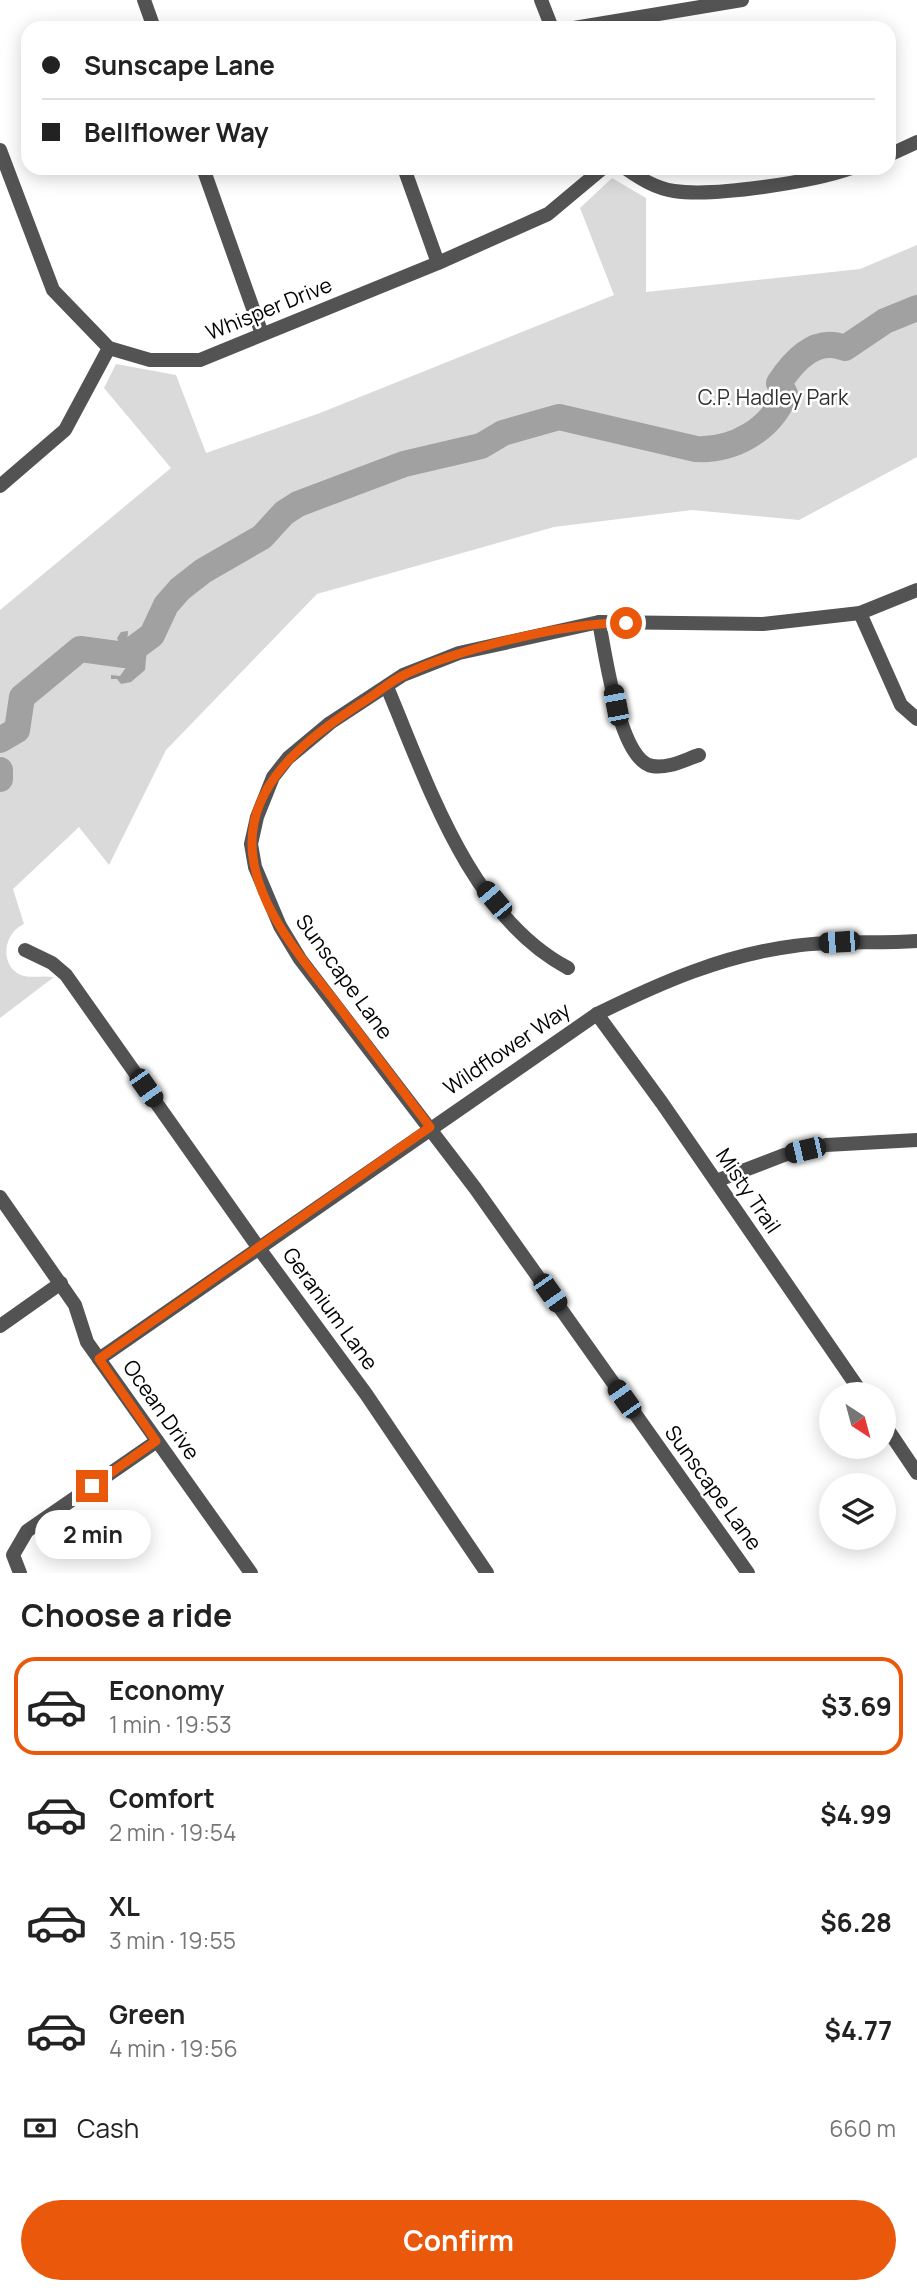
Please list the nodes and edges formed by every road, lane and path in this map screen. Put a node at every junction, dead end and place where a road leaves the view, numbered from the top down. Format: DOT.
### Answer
graph roads {
  1 [pos="144,0"];
  2 [pos="541,0"];
  3 [pos="742,0"];
  4 [pos="152,21"];
  5 [pos="549,21"];
  6 [pos="616,21"];
  7 [pos="917,142"];
  8 [pos="0,149"];
  9 [pos="896,152"];
  10 [pos="205,175"];
  11 [pos="407,175"];
  12 [pos="595,175"];
  13 [pos="637,175"];
  14 [pos="833,175"];
  15 [pos="438,263"];
  16 [pos="262,334"];
  17 [pos="108,348"];
  18 [pos="0,486"];
  19 [pos="917,590"];
  20 [pos="860,613"];
  21 [pos="599,622"];
  22 [pos="387,687"];
  23 [pos="917,719"];
  24 [pos="699,755"];
  25 [pos="917,941"];
  26 [pos="24,950"];
  27 [pos="568,968"];
  28 [pos="597,1014"];
  29 [pos="430,1127"];
  30 [pos="917,1140"];
  31 [pos="716,1181"];
  32 [pos="0,1197"];
  33 [pos="258,1247"];
  34 [pos="61,1283"];
  35 [pos="0,1326"];
  36 [pos="99,1359"];
  37 [pos="854,1382"];
  38 [pos="156,1441"];
  39 [pos="896,1442"];
  40 [pos="917,1473"];
  41 [pos="20,1573"];
  42 [pos="251,1573"];
  43 [pos="487,1573"];
  44 [pos="748,1573"];
  1 -- 4 [label="street"];
  2 -- 5 [label="street"];
  3 -- 6 [label="street"];
  7 -- 9 [label="street"];
  8 -- 17 [label="street"];
  10 -- 16 [label="street"];
  11 -- 15 [label="street"];
  12 -- 15 [label="street, Whisper Drive"];
  13 -- 14 [label="street"];
  15 -- 16 [label="street, Whisper Drive"];
  16 -- 17 [label="street, Whisper Drive"];
  17 -- 18 [label="street"];
  19 -- 20 [label="street, Sunscape Lane"];
  20 -- 21 [label="street, Sunscape Lane"];
  20 -- 23 [label="street"];
  21 -- 22 [label="street, Sunscape Lane"];
  21 -- 24 [label="street"];
  22 -- 27 [label="street"];
  22 -- 29 [label="street, Sunscape Lane"];
  25 -- 28 [label="street, Wildflower Way"];
  26 -- 33 [label="street, Geranium Lane"];
  28 -- 29 [label="street, Wildflower Way"];
  28 -- 31 [label="street, Misty Trail"];
  29 -- 33 [label="street, Wildflower Way"];
  29 -- 44 [label="street, Sunscape Lane"];
  30 -- 31 [label="street"];
  31 -- 37 [label="street, Misty Trail"];
  32 -- 34 [label="street, Ocean Drive"];
  33 -- 36 [label="street, Wildflower Way"];
  33 -- 43 [label="street, Geranium Lane"];
  34 -- 35 [label="street"];
  34 -- 36 [label="street, Ocean Drive"];
  36 -- 38 [label="street, Ocean Drive"];
  38 -- 41 [label="street"];
  38 -- 42 [label="street, Ocean Drive"];
  39 -- 40 [label="street"];
}
